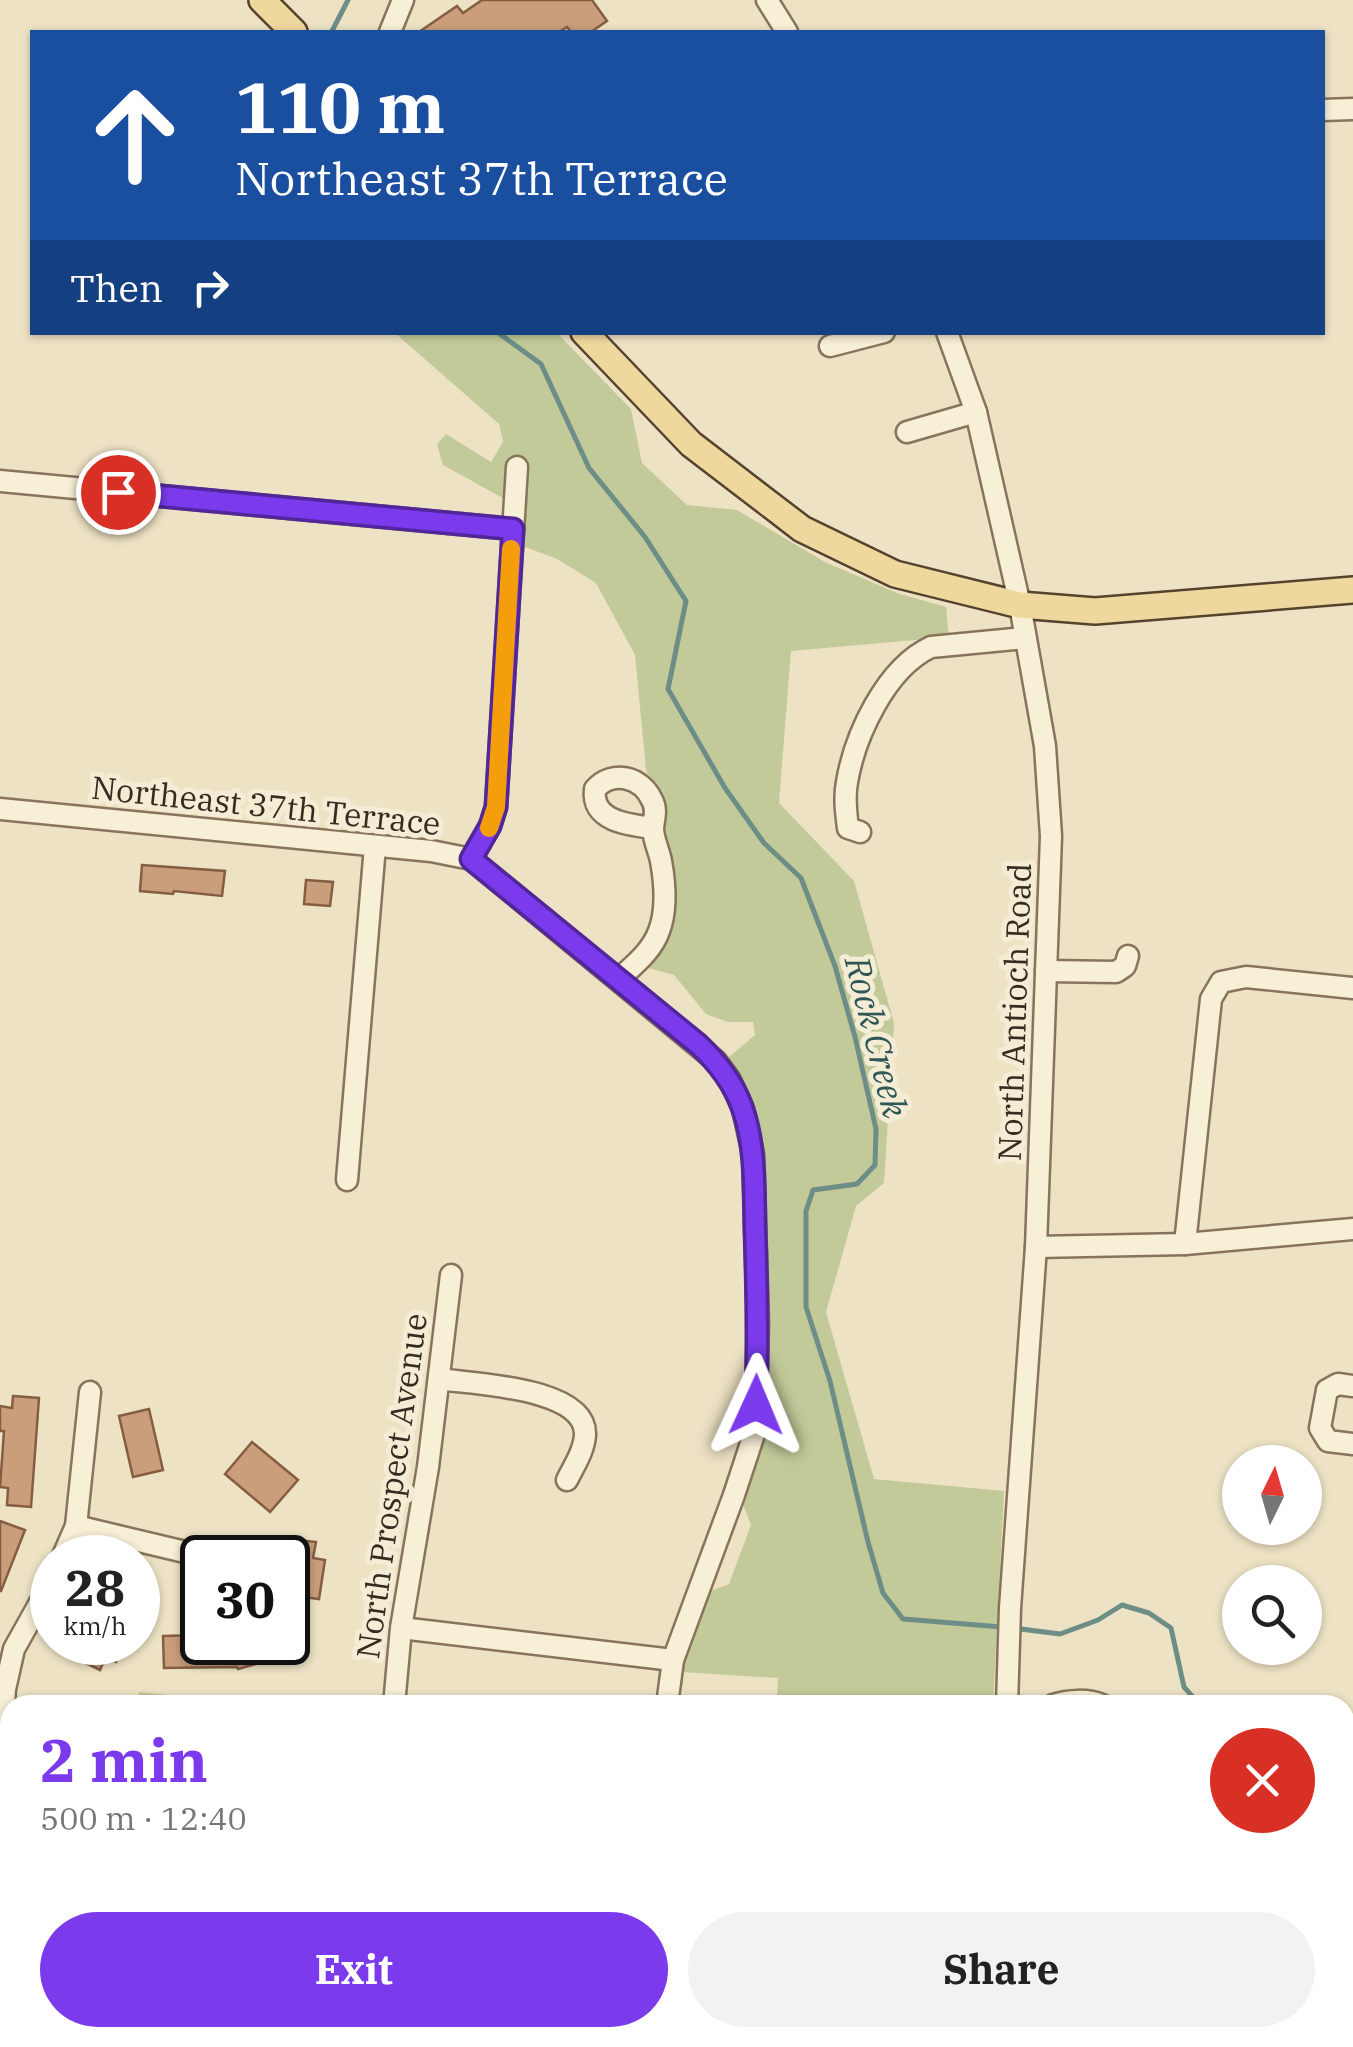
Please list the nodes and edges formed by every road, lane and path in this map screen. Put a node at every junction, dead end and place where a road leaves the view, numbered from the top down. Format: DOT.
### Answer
graph roads {
  1 [pos="262,0"];
  2 [pos="402,0"];
  3 [pos="767,0"];
  4 [pos="285,29"];
  5 [pos="391,30"];
  6 [pos="786,30"];
  7 [pos="1353,109"];
  8 [pos="1325,110"];
  9 [pos="587,335"];
  10 [pos="872,335"];
  11 [pos="948,335"];
  12 [pos="830,346"];
  13 [pos="976,412"];
  14 [pos="907,432"];
  15 [pos="518,466"];
  16 [pos="0,482"];
  17 [pos="513,529"];
  18 [pos="1353,590"];
  19 [pos="1020,605"];
  20 [pos="1026,638"];
  21 [pos="0,809"];
  22 [pos="653,828"];
  23 [pos="860,832"];
  24 [pos="375,846"];
  25 [pos="471,859"];
  26 [pos="1128,956"];
  27 [pos="1046,971"];
  28 [pos="619,979"];
  29 [pos="1353,988"];
  30 [pos="347,1180"];
  31 [pos="1353,1228"];
  32 [pos="1185,1244"];
  33 [pos="1036,1247"];
  34 [pos="451,1275"];
  35 [pos="438,1379"];
  36 [pos="1353,1386"];
  37 [pos="90,1392"];
  38 [pos="1353,1444"];
  39 [pos="567,1480"];
  40 [pos="76,1526"];
  41 [pos="72,1535"];
  42 [pos="180,1551"];
  43 [pos="30,1620"];
  44 [pos="401,1628"];
  45 [pos="673,1660"];
  46 [pos="5,1695"];
  47 [pos="395,1695"];
  48 [pos="669,1695"];
  49 [pos="1008,1695"];
  1 -- 4 [label="main road"];
  2 -- 5 [label="street"];
  3 -- 6 [label="street"];
  7 -- 8 [label="street"];
  9 -- 19 [label="main road"];
  10 -- 12 [label="street"];
  11 -- 13 [label="street, North Antioch Road"];
  13 -- 14 [label="street"];
  13 -- 19 [label="street, North Antioch Road"];
  15 -- 17 [label="street"];
  16 -- 17 [label="street"];
  17 -- 25 [label="street"];
  18 -- 19 [label="main road"];
  19 -- 20 [label="street, North Antioch Road"];
  20 -- 23 [label="street"];
  20 -- 27 [label="street, North Antioch Road"];
  21 -- 24 [label="street, Northeast 37th Terrace"];
  22 -- 28 [label="street"];
  24 -- 25 [label="street, Northeast 37th Terrace"];
  24 -- 30 [label="street"];
  25 -- 28 [label="street, Northeast 37th Terrace"];
  26 -- 27 [label="street"];
  27 -- 33 [label="street, North Antioch Road"];
  28 -- 45 [label="street, Northeast 37th Terrace"];
  29 -- 32 [label="street"];
  31 -- 32 [label="street"];
  32 -- 33 [label="street"];
  33 -- 49 [label="street, North Antioch Road"];
  34 -- 35 [label="street, North Prospect Avenue"];
  35 -- 39 [label="street"];
  35 -- 44 [label="street, North Prospect Avenue"];
  36 -- 38 [label="street"];
  37 -- 40 [label="street"];
  40 -- 41 [label="street"];
  40 -- 42 [label="street"];
  43 -- 46 [label="street"];
  44 -- 45 [label="street"];
  44 -- 47 [label="street, North Prospect Avenue"];
  45 -- 48 [label="street, Northeast 37th Terrace"];
}
